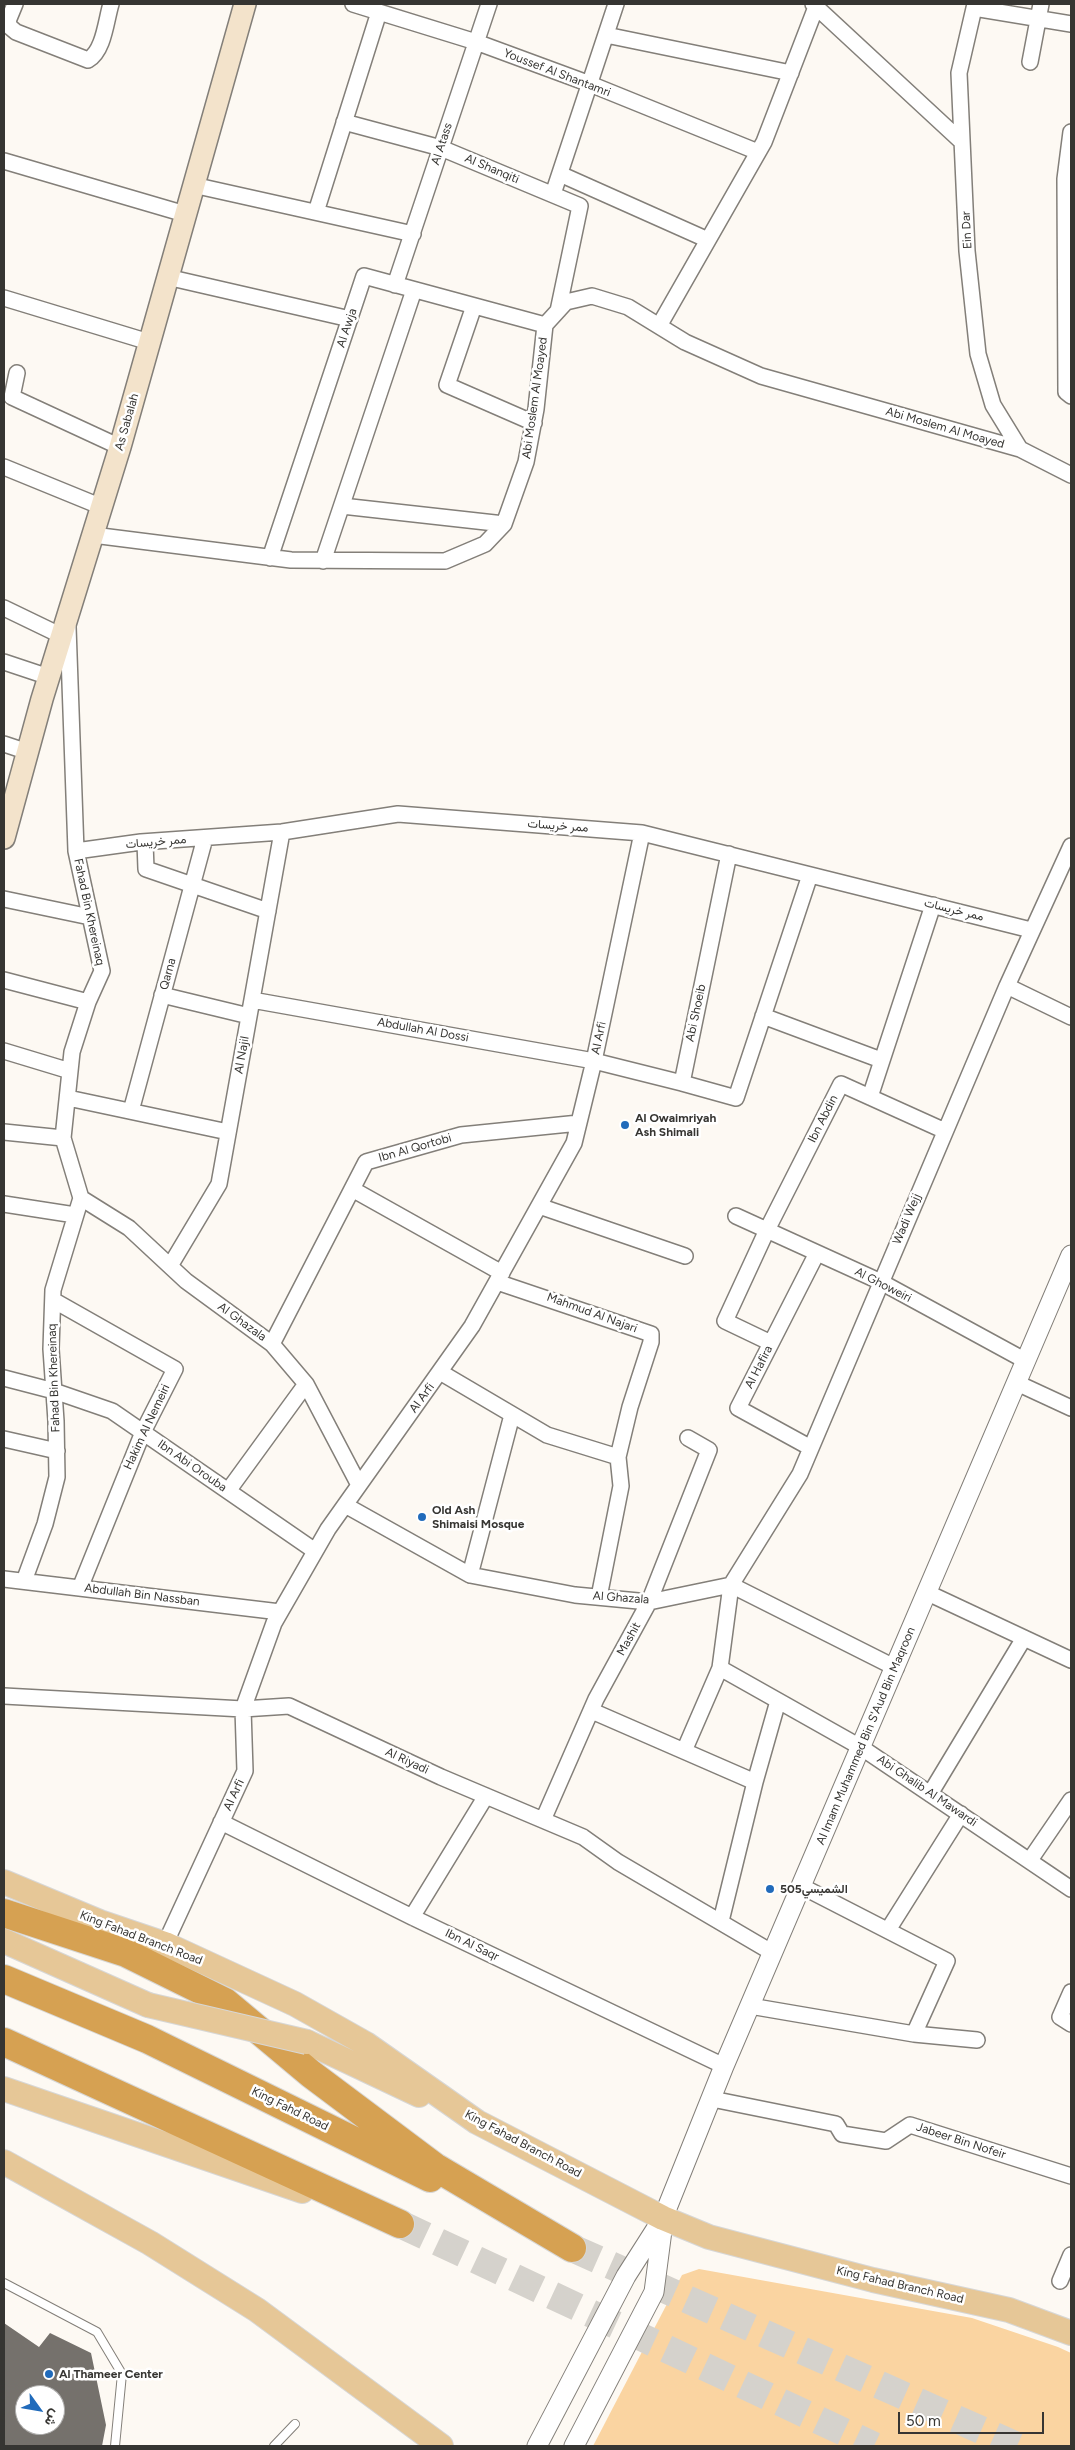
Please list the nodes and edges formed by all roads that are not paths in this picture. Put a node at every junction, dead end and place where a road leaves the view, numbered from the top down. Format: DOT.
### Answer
graph roads {
  1 [pos="15,4"];
  2 [pos="111,4"];
  3 [pos="245,4"];
  4 [pos="353,4"];
  5 [pos="489,4"];
  6 [pos="616,4"];
  7 [pos="815,6"];
  8 [pos="974,6"];
  9 [pos="1040,11"];
  10 [pos="380,12"];
  11 [pos="1071,24"];
  12 [pos="606,35"];
  13 [pos="476,42"];
  14 [pos="1030,62"];
  15 [pos="791,72"];
  16 [pos="590,84"];
  17 [pos="344,122"];
  18 [pos="1071,132"];
  19 [pos="962,142"];
  20 [pos="441,148"];
  21 [pos="758,152"];
  22 [pos="4,161"];
  23 [pos="560,174"];
  24 [pos="1068,180"];
  25 [pos="193,185"];
  26 [pos="554,194"];
  27 [pos="316,212"];
  28 [pos="185,214"];
  29 [pos="413,234"];
  30 [pos="708,240"];
  31 [pos="167,277"];
  32 [pos="395,284"];
  33 [pos="414,290"];
  34 [pos="4,298"];
  35 [pos="474,306"];
  36 [pos="1068,307"];
  37 [pos="558,310"];
  38 [pos="350,318"];
  39 [pos="545,324"];
  40 [pos="659,326"];
  41 [pos="149,342"];
  42 [pos="17,373"];
  43 [pos="1071,396"];
  44 [pos="534,423"];
  45 [pos="120,447"];
  46 [pos="1020,449"];
  47 [pos="4,467"];
  48 [pos="1071,475"];
  49 [pos="342,506"];
  50 [pos="102,507"];
  51 [pos="504,524"];
  52 [pos="93,535"];
  53 [pos="270,558"];
  54 [pos="323,561"];
  55 [pos="4,608"];
  56 [pos="68,615"];
  57 [pos="62,636"];
  58 [pos="4,662"];
  59 [pos="49,677"];
  60 [pos="4,744"];
  61 [pos="28,752"];
  62 [pos="282,832"];
  63 [pos="642,833"];
  64 [pos="4,838"];
  65 [pos="205,838"];
  66 [pos="145,842"];
  67 [pos="1071,846"];
  68 [pos="76,851"];
  69 [pos="729,854"];
  70 [pos="810,875"];
  71 [pos="192,885"];
  72 [pos="4,899"];
  73 [pos="933,905"];
  74 [pos="268,911"];
  75 [pos="90,916"];
  76 [pos="1031,930"];
  77 [pos="4,980"];
  78 [pos="1007,986"];
  79 [pos="162,995"];
  80 [pos="252,1000"];
  81 [pos="88,1002"];
  82 [pos="249,1016"];
  83 [pos="763,1016"];
  84 [pos="1071,1017"];
  85 [pos="4,1051"];
  86 [pos="882,1060"];
  87 [pos="594,1061"];
  88 [pos="70,1071"];
  89 [pos="682,1083"];
  90 [pos="870,1097"];
  91 [pos="68,1098"];
  92 [pos="131,1111"];
  93 [pos="579,1123"];
  94 [pos="945,1131"];
  95 [pos="4,1132"];
  96 [pos="228,1132"];
  97 [pos="64,1138"];
  98 [pos="352,1189"];
  99 [pos="81,1198"];
  100 [pos="4,1204"];
  101 [pos="539,1206"];
  102 [pos="75,1215"];
  103 [pos="736,1216"];
  104 [pos="767,1230"];
  105 [pos="817,1253"];
  106 [pos="1071,1255"];
  107 [pos="685,1256"];
  108 [pos="170,1266"];
  109 [pos="500,1277"];
  110 [pos="881,1282"];
  111 [pos="53,1300"];
  112 [pos="771,1342"];
  113 [pos="272,1344"];
  114 [pos="1026,1361"];
  115 [pos="440,1372"];
  116 [pos="4,1378"];
  117 [pos="1017,1383"];
  118 [pos="306,1384"];
  119 [pos="54,1391"];
  120 [pos="1071,1408"];
  121 [pos="512,1415"];
  122 [pos="143,1432"];
  123 [pos="688,1438"];
  124 [pos="4,1439"];
  125 [pos="811,1448"];
  126 [pos="57,1451"];
  127 [pos="618,1457"];
  128 [pos="359,1485"];
  129 [pos="228,1491"];
  130 [pos="345,1505"];
  131 [pos="315,1551"];
  132 [pos="470,1575"];
  133 [pos="4,1579"];
  134 [pos="24,1581"];
  135 [pos="731,1585"];
  136 [pos="80,1588"];
  137 [pos="928,1593"];
  138 [pos="598,1597"];
  139 [pos="649,1602"];
  140 [pos="280,1612"];
  141 [pos="1024,1638"];
  142 [pos="1071,1660"];
  143 [pos="720,1668"];
  144 [pos="896,1668"];
  145 [pos="4,1696"];
  146 [pos="778,1701"];
  147 [pos="242,1709"];
  148 [pos="592,1711"];
  149 [pos="862,1748"];
  150 [pos="684,1752"];
  151 [pos="755,1782"];
  152 [pos="930,1794"];
  153 [pos="486,1796"];
  154 [pos="1071,1800"];
  155 [pos="961,1814"];
  156 [pos="543,1820"];
  157 [pos="221,1822"];
  158 [pos="1030,1860"];
  159 [pos="4,1882"];
  160 [pos="801,1886"];
  161 [pos="1071,1889"];
  162 [pos="4,1913"];
  163 [pos="412,1917"];
  164 [pos="721,1921"];
  165 [pos="888,1930"];
  166 [pos="4,1941"];
  167 [pos="165,1944"];
  168 [pos="774,1953"];
  169 [pos="4,1978"];
  170 [pos="1071,1992"];
  171 [pos="750,2006"];
  172 [pos="1071,2024"];
  173 [pos="914,2034"];
  174 [pos="977,2040"];
  175 [pos="4,2042"];
  176 [pos="724,2066"];
  177 [pos="4,2088"];
  178 [pos="712,2099"];
  179 [pos="477,2122"];
  180 [pos="4,2162"];
  181 [pos="1071,2176"];
  182 [pos="663,2218"];
  183 [pos="400,2224"];
  184 [pos="1071,2255"];
  185 [pos="1060,2281"];
  186 [pos="4,2283"];
  187 [pos="1071,2333"];
  188 [pos="295,2424"];
  189 [pos="115,2446"];
  190 [pos="274,2446"];
  191 [pos="441,2446"];
  192 [pos="537,2446"];
  193 [pos="574,2446"];
  1 -- 2 [label="street"];
  3 -- 25 [label="main road, As Sabalah"];
  4 -- 10 [label="street, Youssef Al Shantamri"];
  5 -- 13 [label="street, Al Atass"];
  6 -- 12 [label="street"];
  7 -- 15 [label="street"];
  7 -- 19 [label="street"];
  8 -- 9 [label="street"];
  8 -- 19 [label="street, Ein Dar"];
  9 -- 11 [label="street"];
  9 -- 14 [label="street"];
  10 -- 13 [label="street, Youssef Al Shantamri"];
  10 -- 17 [label="street"];
  12 -- 15 [label="street"];
  12 -- 16 [label="street"];
  13 -- 16 [label="street, Youssef Al Shantamri"];
  13 -- 20 [label="street, Al Atass"];
  15 -- 21 [label="street"];
  16 -- 21 [label="street, Youssef Al Shantamri"];
  16 -- 23 [label="street"];
  17 -- 20 [label="street, Al Shanqiti"];
  17 -- 27 [label="street"];
  18 -- 24 [label="street"];
  19 -- 46 [label="street, Ein Dar"];
  20 -- 26 [label="street, Al Shanqiti"];
  20 -- 29 [label="street, Al Atass"];
  21 -- 30 [label="street"];
  22 -- 28 [label="street"];
  23 -- 26 [label="street"];
  23 -- 30 [label="street"];
  24 -- 36 [label="street"];
  25 -- 27 [label="street"];
  25 -- 28 [label="main road, As Sabalah"];
  26 -- 37 [label="street, Al Shanqiti"];
  27 -- 29 [label="street"];
  28 -- 31 [label="main road, As Sabalah"];
  29 -- 32 [label="street, Al Atass"];
  30 -- 40 [label="street"];
  31 -- 38 [label="street"];
  31 -- 41 [label="main road, As Sabalah"];
  32 -- 33 [label="street, Al Awja"];
  32 -- 38 [label="street, Al Awja"];
  33 -- 35 [label="street, Al Awja"];
  33 -- 49 [label="street"];
  34 -- 41 [label="street"];
  35 -- 39 [label="street, Al Awja"];
  35 -- 44 [label="street"];
  36 -- 43 [label="street"];
  37 -- 39 [label="street, Abi Moslem Al Moayed"];
  37 -- 40 [label="street, Abi Moslem Al Moayed"];
  38 -- 53 [label="street, Al Awja"];
  39 -- 44 [label="street, Abi Moslem Al Moayed"];
  40 -- 46 [label="street, Abi Moslem Al Moayed"];
  41 -- 45 [label="main road, As Sabalah"];
  42 -- 45 [label="street"];
  44 -- 51 [label="street, Abi Moslem Al Moayed"];
  45 -- 50 [label="main road, As Sabalah"];
  46 -- 48 [label="street, Abi Moslem Al Moayed"];
  47 -- 50 [label="street"];
  49 -- 51 [label="street"];
  49 -- 54 [label="street"];
  50 -- 52 [label="main road, As Sabalah"];
  51 -- 54 [label="street, Abi Moslem Al Moayed"];
  52 -- 53 [label="street, Abi Moslem Al Moayed"];
  52 -- 56 [label="main road, As Sabalah"];
  53 -- 54 [label="street, Abi Moslem Al Moayed"];
  55 -- 57 [label="street"];
  56 -- 57 [label="main road, As Sabalah"];
  56 -- 68 [label="street, Fahad Bin Khereinaq"];
  57 -- 59 [label="main road, As Sabalah"];
  58 -- 59 [label="street"];
  59 -- 61 [label="main road, As Sabalah"];
  60 -- 61 [label="street"];
  61 -- 64 [label="main road, As Sabalah"];
  62 -- 63 [label="street, ممر خريسات"];
  62 -- 65 [label="street, ممر خريسات"];
  62 -- 74 [label="street, Al Najil"];
  63 -- 69 [label="street, ممر خريسات"];
  63 -- 87 [label="street, Al Arfi"];
  65 -- 66 [label="street, ممر خريسات"];
  65 -- 71 [label="street, Qarna"];
  66 -- 68 [label="street, ممر خريسات"];
  66 -- 71 [label="street"];
  67 -- 76 [label="street, Wadi Wejj"];
  68 -- 75 [label="street, Fahad Bin Khereinaq"];
  69 -- 70 [label="street, ممر خريسات"];
  69 -- 89 [label="street, Abi Shoeib"];
  70 -- 73 [label="street, ممر خريسات"];
  70 -- 83 [label="street"];
  71 -- 74 [label="street"];
  71 -- 79 [label="street, Qarna"];
  72 -- 75 [label="street"];
  73 -- 76 [label="street, ممر خريسات"];
  73 -- 86 [label="street"];
  74 -- 80 [label="street, Al Najil"];
  75 -- 81 [label="street, Fahad Bin Khereinaq"];
  76 -- 78 [label="street, Wadi Wejj"];
  77 -- 81 [label="street"];
  78 -- 84 [label="street"];
  78 -- 94 [label="street, Wadi Wejj"];
  79 -- 82 [label="street"];
  79 -- 92 [label="street, Qarna"];
  80 -- 82 [label="street, Al Najil"];
  80 -- 87 [label="street, Abdullah Al Dossi"];
  81 -- 88 [label="street, Fahad Bin Khereinaq"];
  82 -- 96 [label="street, Al Najil"];
  83 -- 86 [label="street"];
  83 -- 89 [label="street"];
  85 -- 88 [label="street"];
  86 -- 90 [label="street"];
  87 -- 89 [label="street"];
  87 -- 93 [label="street, Al Arfi"];
  88 -- 91 [label="street, Fahad Bin Khereinaq"];
  90 -- 94 [label="street, Ibn Abdin"];
  90 -- 104 [label="street, Ibn Abdin"];
  91 -- 92 [label="street"];
  91 -- 97 [label="street, Fahad Bin Khereinaq"];
  92 -- 96 [label="street"];
  93 -- 98 [label="street, Ibn Al Qortobi"];
  93 -- 101 [label="street, Al Arfi"];
  94 -- 110 [label="street, Wadi Wejj"];
  95 -- 97 [label="street"];
  96 -- 108 [label="street, Al Najil"];
  97 -- 99 [label="street, Fahad Bin Khereinaq"];
  98 -- 109 [label="street"];
  98 -- 113 [label="street, Ibn Al Qortobi"];
  99 -- 102 [label="street, Fahad Bin Khereinaq"];
  99 -- 108 [label="street, Al Ghazala"];
  100 -- 102 [label="street"];
  101 -- 107 [label="street"];
  101 -- 109 [label="street, Al Arfi"];
  102 -- 111 [label="street, Fahad Bin Khereinaq"];
  103 -- 104 [label="street, Al Ghoweiri"];
  104 -- 105 [label="street, Al Ghoweiri"];
  104 -- 112 [label="street"];
  105 -- 110 [label="street, Al Ghoweiri"];
  105 -- 112 [label="street, Al Hafira"];
  106 -- 114 [label="street, Al Imam Muhammed Bin S'Aud Bin Maqroon"];
  108 -- 113 [label="street, Al Ghazala"];
  109 -- 115 [label="street, Al Arfi"];
  109 -- 127 [label="street, Mahmud Al Najari"];
  110 -- 114 [label="street, Al Ghoweiri"];
  110 -- 125 [label="street, Wadi Wejj"];
  111 -- 119 [label="street, Fahad Bin Khereinaq"];
  111 -- 122 [label="street, Hakim Al Nemeiri"];
  112 -- 125 [label="street, Al Hafira"];
  113 -- 118 [label="street, Al Ghazala"];
  114 -- 117 [label="street, Al Imam Muhammed Bin S'Aud Bin Maqroon"];
  115 -- 121 [label="street"];
  115 -- 128 [label="street, Al Arfi"];
  116 -- 119 [label="street, Ibn Abi Orouba"];
  117 -- 120 [label="street"];
  117 -- 137 [label="street, Al Imam Muhammed Bin S'Aud Bin Maqroon"];
  118 -- 128 [label="street, Al Ghazala"];
  118 -- 129 [label="street"];
  119 -- 122 [label="street, Ibn Abi Orouba"];
  119 -- 126 [label="street, Fahad Bin Khereinaq"];
  121 -- 127 [label="street"];
  121 -- 132 [label="street"];
  122 -- 129 [label="street, Ibn Abi Orouba"];
  122 -- 136 [label="street, Hakim Al Nemeiri"];
  123 -- 139 [label="street, Mashit"];
  124 -- 126 [label="street"];
  125 -- 135 [label="street, Wadi Wejj"];
  126 -- 134 [label="street, Fahad Bin Khereinaq"];
  127 -- 138 [label="street, Mahmud Al Najari"];
  128 -- 130 [label="street, Al Arfi"];
  129 -- 131 [label="street, Ibn Abi Orouba"];
  130 -- 131 [label="street, Al Arfi"];
  130 -- 132 [label="street, Al Ghazala"];
  131 -- 140 [label="street, Al Arfi"];
  132 -- 138 [label="street, Al Ghazala"];
  133 -- 134 [label="street, Abdullah Bin Nassban"];
  134 -- 136 [label="street, Abdullah Bin Nassban"];
  135 -- 139 [label="street, Al Ghazala"];
  135 -- 143 [label="street"];
  135 -- 144 [label="street"];
  136 -- 140 [label="street, Abdullah Bin Nassban"];
  137 -- 141 [label="street"];
  137 -- 144 [label="street, Al Imam Muhammed Bin S'Aud Bin Maqroon"];
  138 -- 139 [label="street, Al Ghazala"];
  139 -- 148 [label="street, Mashit"];
  140 -- 147 [label="street, Al Arfi"];
  141 -- 142 [label="street"];
  141 -- 152 [label="street"];
  143 -- 146 [label="street, Abi Ghalib Al Mawardi"];
  143 -- 150 [label="street"];
  144 -- 149 [label="street, Al Imam Muhammed Bin S'Aud Bin Maqroon"];
  145 -- 147 [label="street, Al Riyadi"];
  146 -- 149 [label="street, Abi Ghalib Al Mawardi"];
  146 -- 151 [label="street"];
  147 -- 153 [label="street, Al Riyadi"];
  147 -- 157 [label="street, Al Arfi"];
  148 -- 150 [label="street"];
  148 -- 156 [label="street, Mashit"];
  149 -- 152 [label="street, Abi Ghalib Al Mawardi"];
  149 -- 160 [label="street, Al Imam Muhammed Bin S'Aud Bin Maqroon"];
  150 -- 151 [label="street"];
  151 -- 164 [label="street"];
  152 -- 155 [label="street, Abi Ghalib Al Mawardi"];
  153 -- 156 [label="street, Al Riyadi"];
  153 -- 163 [label="street"];
  154 -- 158 [label="street"];
  155 -- 158 [label="street, Abi Ghalib Al Mawardi"];
  155 -- 165 [label="street"];
  156 -- 164 [label="street, Al Riyadi"];
  157 -- 163 [label="street, Ibn Al Saqr"];
  157 -- 167 [label="street, Al Arfi"];
  158 -- 161 [label="street, Abi Ghalib Al Mawardi"];
  159 -- 167 [label="main road, King Fahad Branch Road"];
  160 -- 165 [label="street"];
  160 -- 168 [label="street, Al Imam Muhammed Bin S'Aud Bin Maqroon"];
  162 -- 169 [label="highway, King Fahd Road"];
  163 -- 176 [label="street, Ibn Al Saqr"];
  164 -- 168 [label="street, Al Riyadi"];
  165 -- 173 [label="street"];
  166 -- 179 [label="main road, bridge"];
  167 -- 179 [label="main road, King Fahad Branch Road"];
  168 -- 171 [label="street, Al Imam Muhammed Bin S'Aud Bin Maqroon"];
  170 -- 172 [label="street"];
  171 -- 173 [label="street"];
  171 -- 176 [label="street, Al Imam Muhammed Bin S'Aud Bin Maqroon"];
  173 -- 174 [label="street"];
  175 -- 183 [label="highway"];
  176 -- 178 [label="street, Al Imam Muhammed Bin S'Aud Bin Maqroon"];
  177 -- 183 [label="main road"];
  178 -- 181 [label="street, Jabeer Bin Nofeir"];
  178 -- 182 [label="street, Al Imam Muhammed Bin S'Aud Bin Maqroon"];
  179 -- 182 [label="main road, King Fahad Branch Road"];
  180 -- 191 [label="main road"];
  182 -- 187 [label="main road, King Fahad Branch Road"];
  182 -- 192 [label="street, Al Imam Muhammed Bin S'Aud Bin Maqroon"];
  182 -- 193 [label="street, Al Imam Muhammed Bin S'Aud Bin Maqroon"];
  184 -- 185 [label="street"];
  186 -- 189 [label="lane"];
  188 -- 190 [label="lane"];
}
